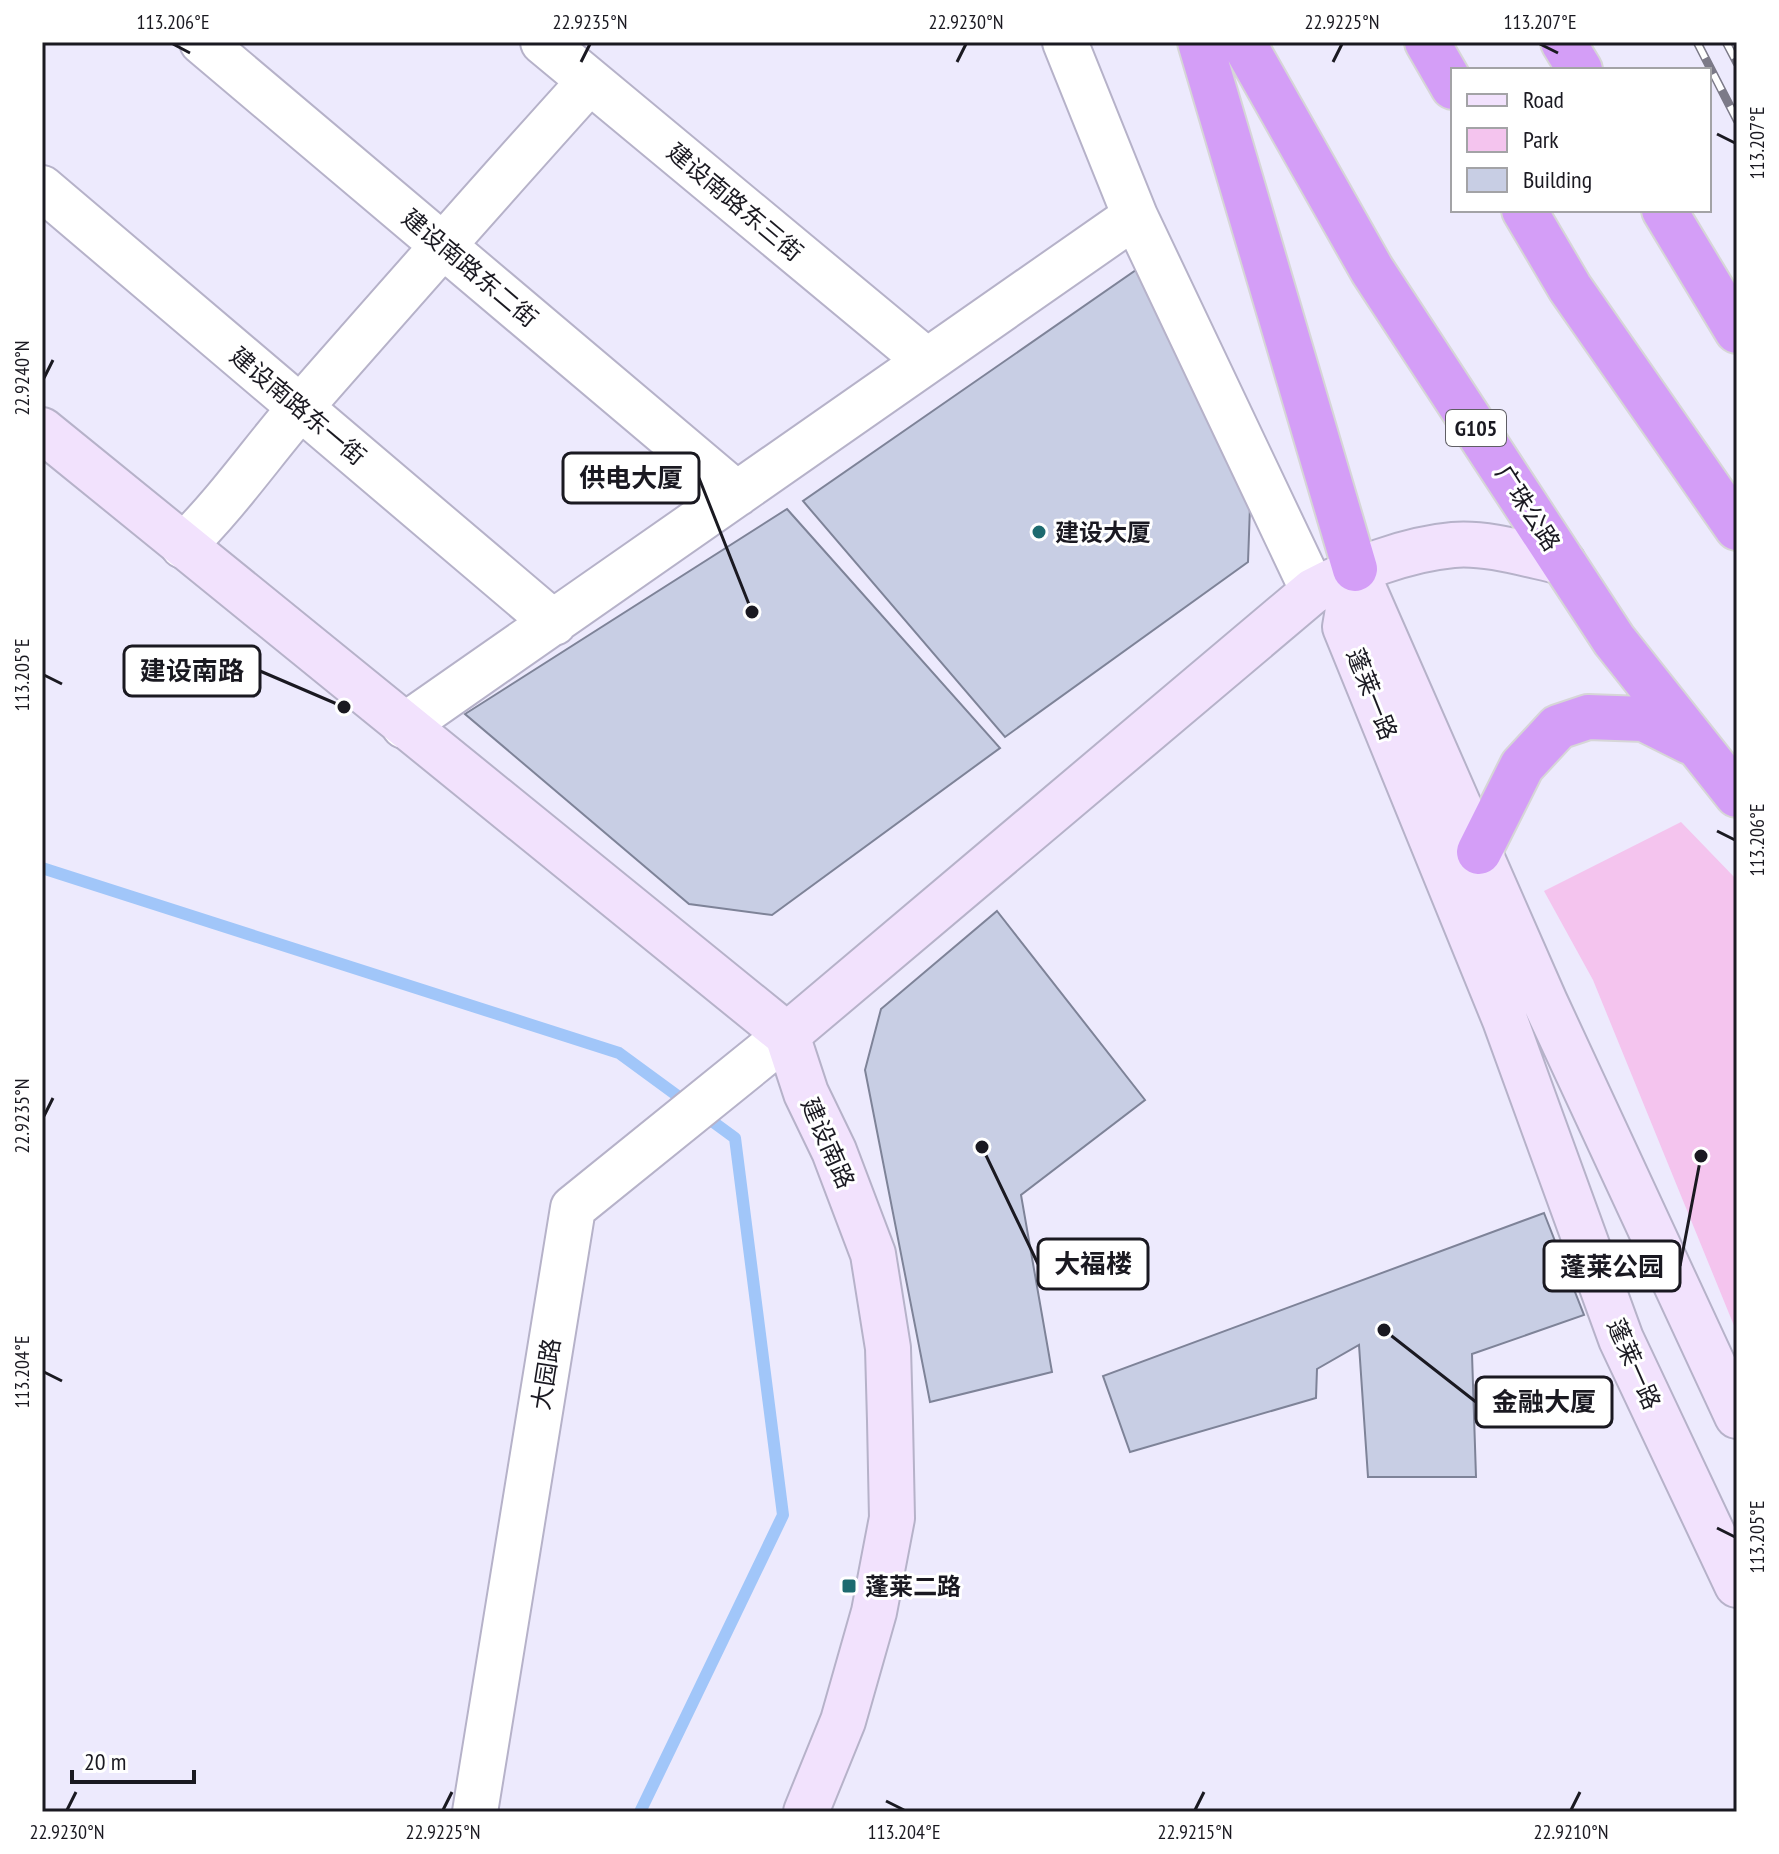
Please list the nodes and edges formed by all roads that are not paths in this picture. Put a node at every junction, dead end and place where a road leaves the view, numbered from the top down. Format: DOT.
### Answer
graph roads {
  1 [pos="202,42"];
  2 [pos="543,42"];
  3 [pos="1065,42"];
  4 [pos="1200,42"];
  5 [pos="1243,42"];
  6 [pos="1427,42"];
  7 [pos="1563,42"];
  8 [pos="1579,68"];
  9 [pos="590,81"];
  10 [pos="1451,84"];
  11 [pos="42,188"];
  12 [pos="1525,212"];
  13 [pos="1665,212"];
  14 [pos="1135,216"];
  15 [pos="442,245"];
  16 [pos="1737,331"];
  17 [pos="927,361"];
  18 [pos="301,407"];
  19 [pos="42,430"];
  20 [pos="42,458"];
  21 [pos="737,494"];
  22 [pos="1737,528"];
  23 [pos="183,546"];
  24 [pos="1563,562"];
  25 [pos="1355,569"];
  26 [pos="1313,591"];
  27 [pos="554,623"];
  28 [pos="404,726"];
  29 [pos="1698,746"];
  30 [pos="1737,795"];
  31 [pos="1479,852"];
  32 [pos="776,1044"];
  33 [pos="1737,1416"];
  34 [pos="1737,1585"];
  35 [pos="475,1812"];
  36 [pos="780,1812"];
  37 [pos="806,1812"];
  1 -- 15 [label="street, 建设南路东二街"];
  2 -- 9 [label="street, 建设南路东三街"];
  3 -- 14 [label="street"];
  4 -- 25 [label="highway"];
  5 -- 24 [label="highway, 广珠公路 / G105"];
  6 -- 10 [label="highway"];
  7 -- 8 [label="highway"];
  9 -- 15 [label="street"];
  9 -- 17 [label="street, 建设南路东三街"];
  11 -- 18 [label="street, 建设南路东一街"];
  12 -- 22 [label="highway"];
  13 -- 16 [label="highway"];
  14 -- 17 [label="street"];
  14 -- 26 [label="street"];
  15 -- 18 [label="street"];
  15 -- 21 [label="street, 建设南路东二街"];
  17 -- 21 [label="street"];
  18 -- 23 [label="street"];
  18 -- 27 [label="street, 建设南路东一街"];
  19 -- 23 [label="main road"];
  20 -- 32 [label="main road"];
  21 -- 27 [label="street"];
  23 -- 28 [label="main road"];
  24 -- 25 [label="main road"];
  24 -- 29 [label="highway, 广珠公路 / G105"];
  25 -- 26 [label="main road"];
  25 -- 31 [label="main road, 蓬莱一路"];
  25 -- 34 [label="main road, 蓬莱一路"];
  26 -- 32 [label="main road"];
  27 -- 28 [label="street"];
  28 -- 32 [label="main road"];
  29 -- 30 [label="highway, 广珠公路 / G105"];
  29 -- 31 [label="highway"];
  31 -- 33 [label="main road, 蓬莱一路"];
  32 -- 35 [label="street, 大园路"];
  32 -- 36 [label="main road"];
  32 -- 37 [label="main road, 建设南路"];
}
